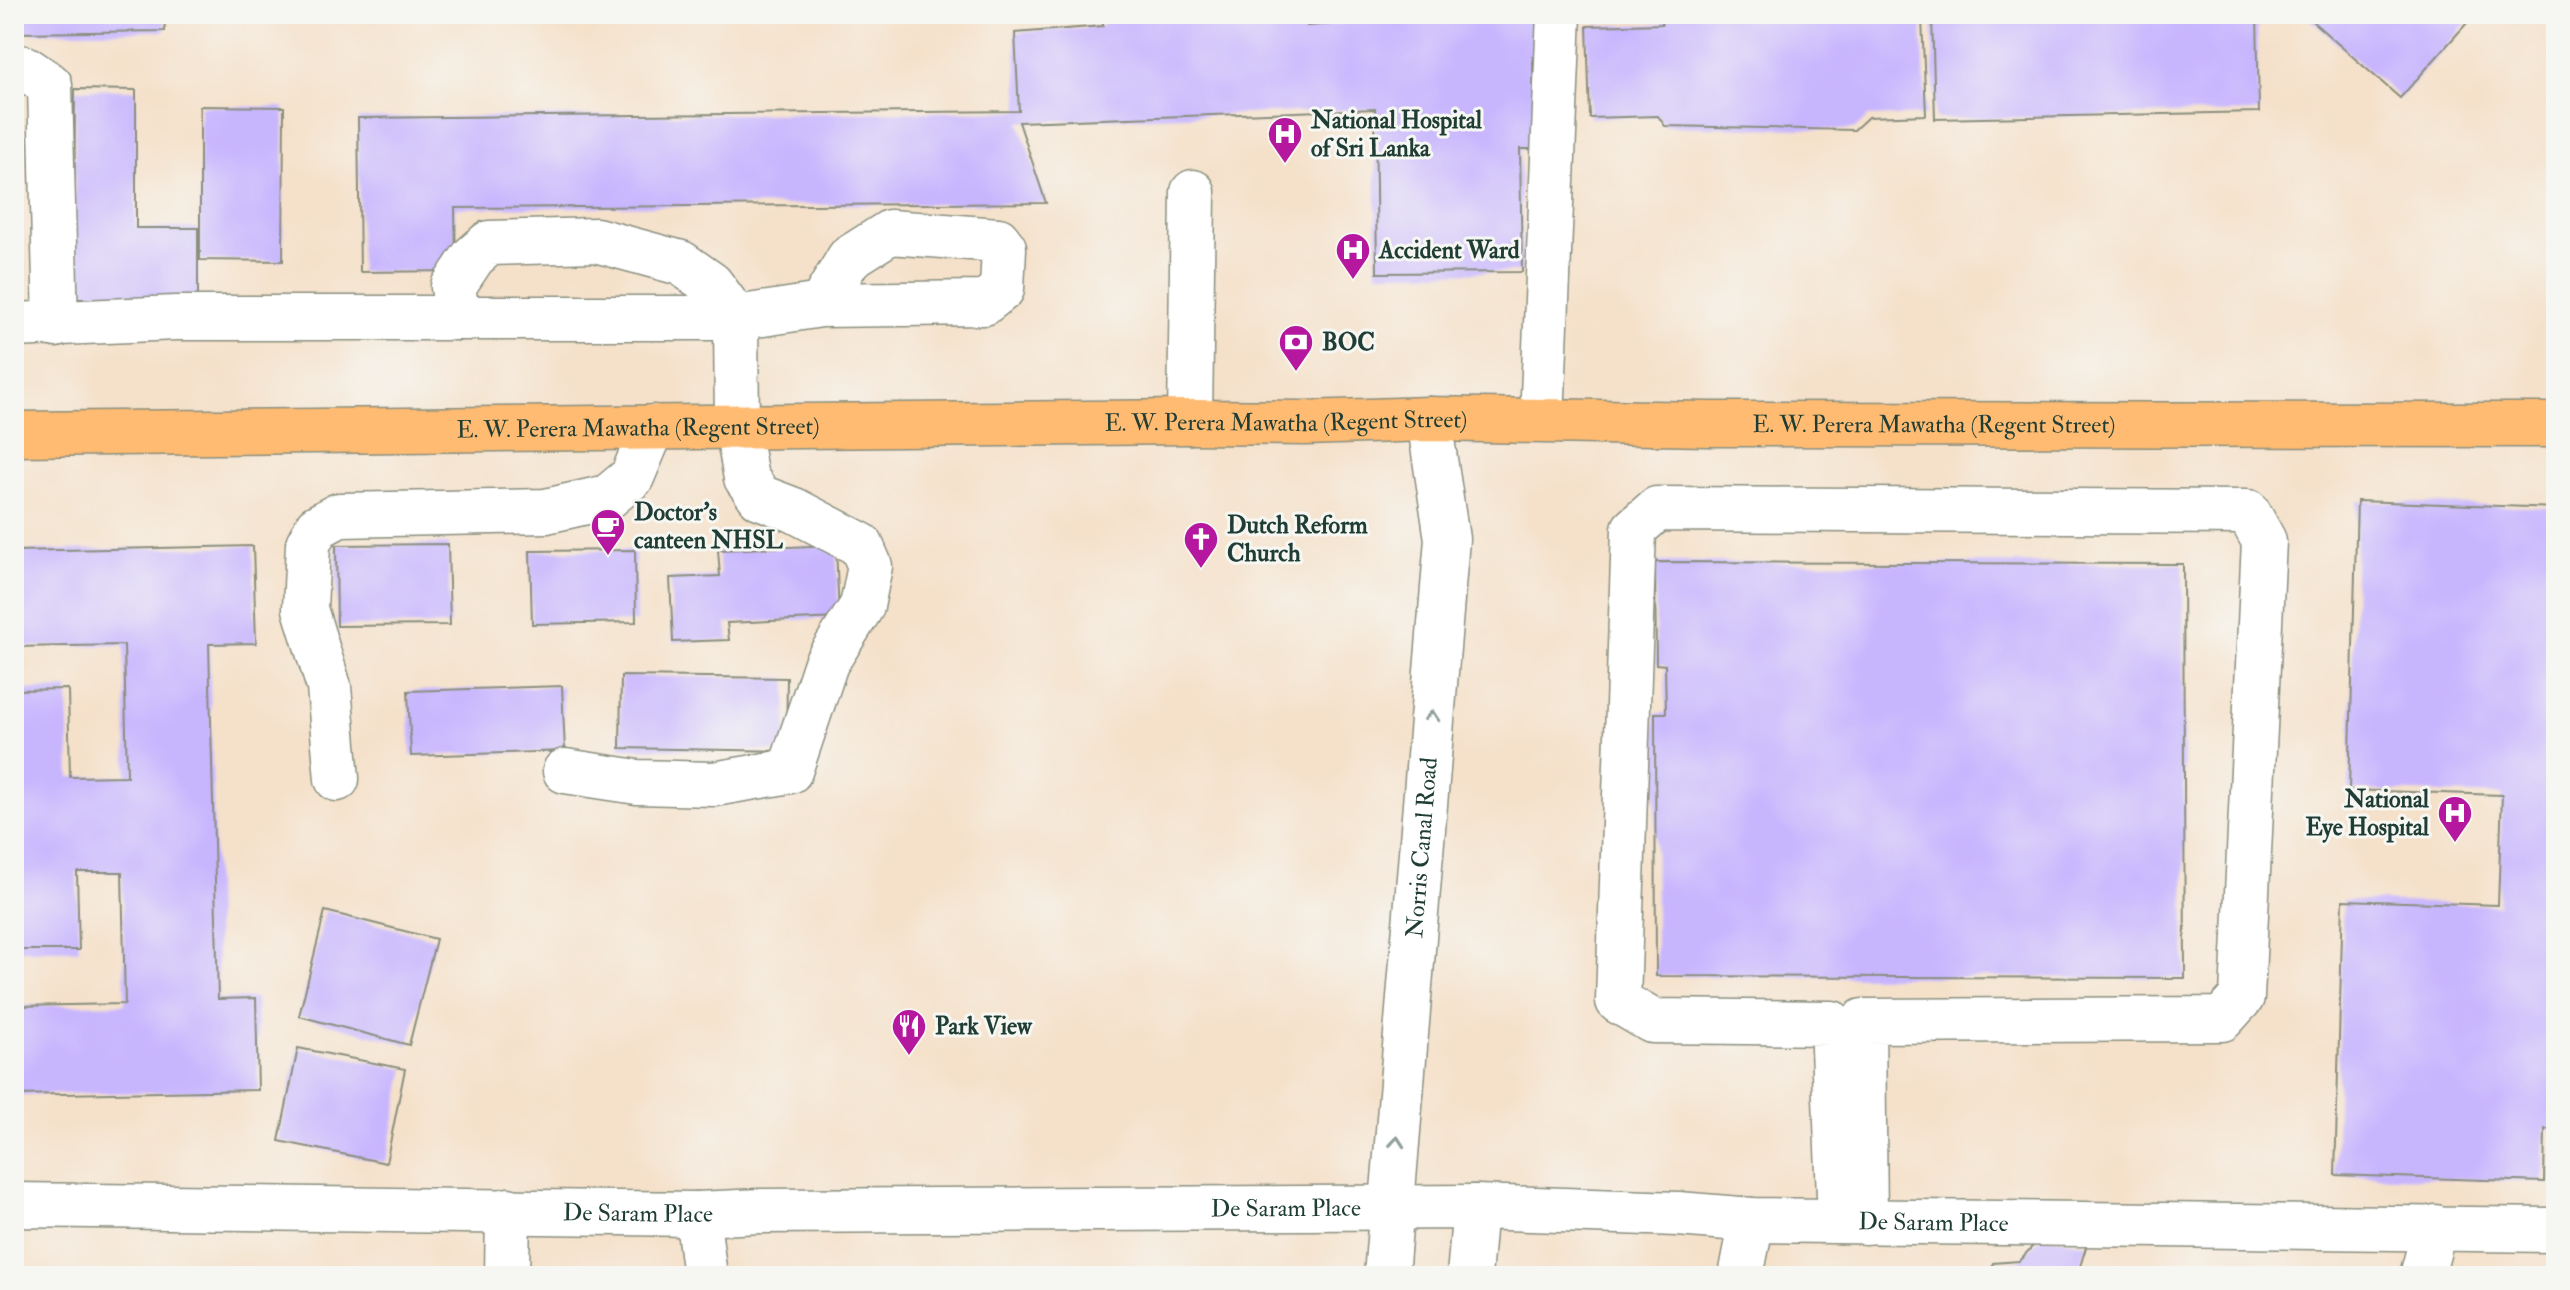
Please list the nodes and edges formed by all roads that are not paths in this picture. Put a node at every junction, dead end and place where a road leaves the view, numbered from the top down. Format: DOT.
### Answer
graph roads {
  1 [pos="1559,14"];
  2 [pos="14,66"];
  3 [pos="1193,192"];
  4 [pos="821,305"];
  5 [pos="458,318"];
  6 [pos="736,318"];
  7 [pos="35,325"];
  8 [pos="1429,419"];
  9 [pos="1542,420"];
  10 [pos="1190,422"];
  11 [pos="2556,425"];
  12 [pos="653,427"];
  13 [pos="737,427"];
  14 [pos="14,434"];
  15 [pos="565,771"];
  16 [pos="337,779"];
  17 [pos="14,1205"];
  18 [pos="1475,1207"];
  19 [pos="1391,1209"];
  20 [pos="508,1210"];
  21 [pos="697,1214"];
  22 [pos="1752,1220"];
  23 [pos="1852,1221"];
  24 [pos="2435,1227"];
  25 [pos="2556,1230"];
  26 [pos="507,1276"];
  27 [pos="705,1276"];
  28 [pos="1386,1276"];
  29 [pos="1469,1276"];
  30 [pos="1741,1276"];
  31 [pos="2422,1276"];
  1 -- 9 [label="street"];
  2 -- 7 [label="street"];
  3 -- 10 [label="street"];
  4 -- 6 [label="street"];
  5 -- 6 [label="street"];
  5 -- 6 [label="street"];
  5 -- 7 [label="street"];
  6 -- 13 [label="street"];
  8 -- 9 [label="main road, E. W. Perera Mawatha (Regent Street)"];
  8 -- 10 [label="main road, E. W. Perera Mawatha (Regent Street)"];
  19 -- 8 [label="street, Norris Canal Road, one-way"];
  9 -- 11 [label="main road, E. W. Perera Mawatha (Regent Street)"];
  10 -- 13 [label="main road, E. W. Perera Mawatha (Regent Street)"];
  12 -- 13 [label="main road, E. W. Perera Mawatha (Regent Street)"];
  12 -- 14 [label="main road, E. W. Perera Mawatha (Regent Street)"];
  12 -- 16 [label="street"];
  13 -- 15 [label="street"];
  17 -- 20 [label="street, De Saram Place"];
  18 -- 19 [label="street, De Saram Place"];
  18 -- 22 [label="street, De Saram Place"];
  18 -- 29 [label="street"];
  19 -- 21 [label="street, De Saram Place"];
  19 -- 28 [label="street, Norris Canal Road"];
  20 -- 21 [label="street, De Saram Place"];
  20 -- 26 [label="street"];
  21 -- 27 [label="street"];
  22 -- 23 [label="street, De Saram Place"];
  22 -- 30 [label="street"];
  23 -- 23 [label="street"];
  23 -- 24 [label="street, De Saram Place"];
  24 -- 25 [label="street, De Saram Place"];
  24 -- 31 [label="street"];
}
